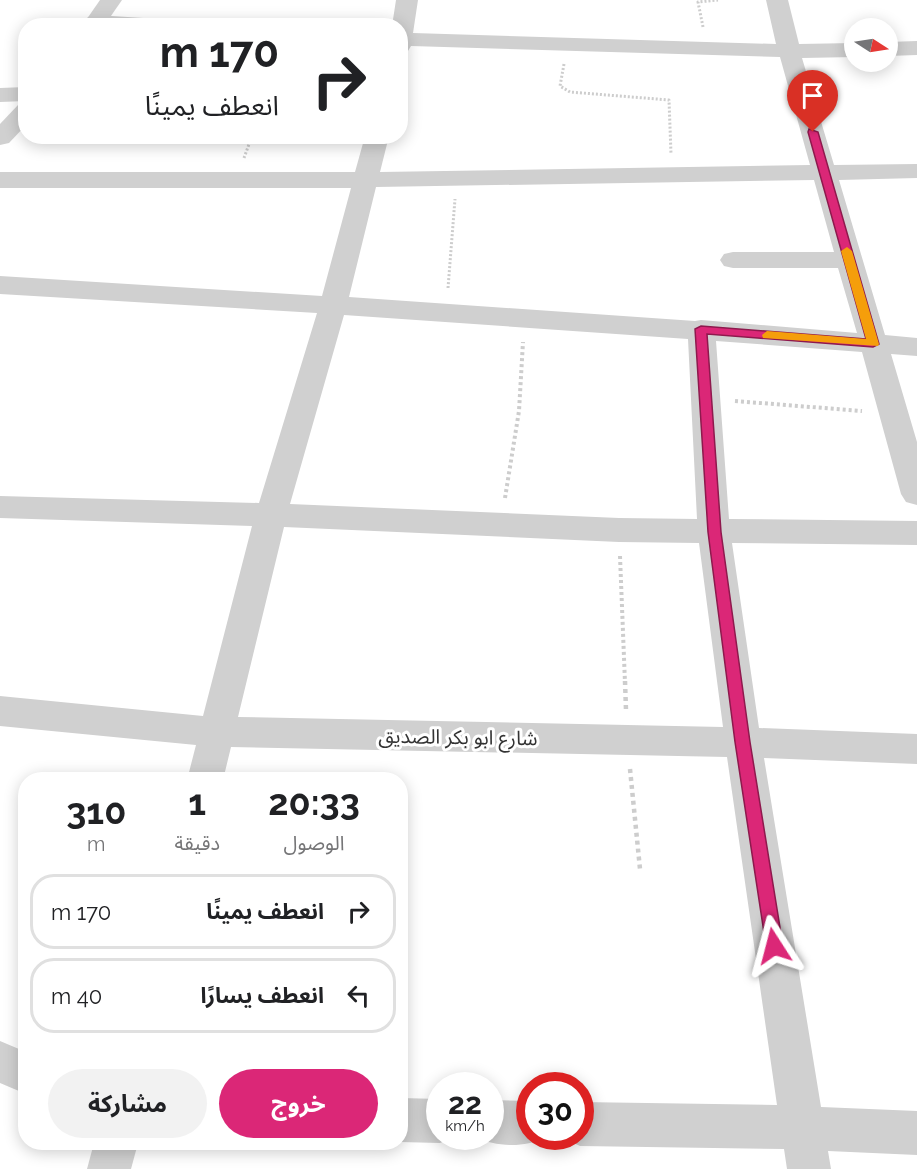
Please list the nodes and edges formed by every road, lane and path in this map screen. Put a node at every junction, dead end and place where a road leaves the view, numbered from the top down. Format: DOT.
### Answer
graph roads {
  1 [pos="111,0"];
  2 [pos="407,0"];
  3 [pos="718,0"];
  4 [pos="777,0"];
  5 [pos="99,18"];
  6 [pos="404,18"];
  7 [pos="408,41"];
  8 [pos="567,44"];
  9 [pos="707,48"];
  10 [pos="917,48"];
  11 [pos="898,49"];
  12 [pos="844,50"];
  13 [pos="789,51"];
  14 [pos="18,94"];
  15 [pos="0,95"];
  16 [pos="18,119"];
  17 [pos="0,138"];
  18 [pos="375,144"];
  19 [pos="917,171"];
  20 [pos="825,172"];
  21 [pos="672,175"];
  22 [pos="456,179"];
  23 [pos="0,180"];
  24 [pos="366,180"];
  25 [pos="733,260"];
  26 [pos="849,260"];
  27 [pos="0,285"];
  28 [pos="333,306"];
  29 [pos="446,312"];
  30 [pos="525,318"];
  31 [pos="701,329"];
  32 [pos="873,344"];
  33 [pos="917,346"];
  34 [pos="705,399"];
  35 [pos="896,414"];
  36 [pos="917,494"];
  37 [pos="0,507"];
  38 [pos="271,515"];
  39 [pos="501,526"];
  40 [pos="619,530"];
  41 [pos="714,532"];
  42 [pos="917,533"];
  43 [pos="0,711"];
  44 [pos="217,732"];
  45 [pos="627,740"];
  46 [pos="743,742"];
  47 [pos="917,749"];
  48 [pos="207,772"];
  49 [pos="640,870"];
  50 [pos="0,1062"];
  51 [pos="18,1070"];
  52 [pos="408,1120"];
  53 [pos="426,1121"];
  54 [pos="594,1124"];
  55 [pos="802,1128"];
  56 [pos="917,1133"];
  57 [pos="114,1150"];
  58 [pos="109,1169"];
  59 [pos="809,1169"];
  1 -- 5 [label="street"];
  2 -- 6 [label="street"];
  3 -- 9 [label="path"];
  4 -- 13 [label="street"];
  7 -- 8 [label="street"];
  8 -- 9 [label="street"];
  8 -- 21 [label="path"];
  9 -- 13 [label="street"];
  10 -- 11 [label="street"];
  12 -- 13 [label="street"];
  13 -- 20 [label="street"];
  14 -- 15 [label="street"];
  16 -- 17 [label="street"];
  18 -- 24 [label="street"];
  19 -- 20 [label="street"];
  20 -- 21 [label="street"];
  20 -- 26 [label="street"];
  21 -- 22 [label="street"];
  22 -- 24 [label="street"];
  22 -- 29 [label="path"];
  23 -- 24 [label="street"];
  24 -- 28 [label="street"];
  25 -- 26 [label="street"];
  26 -- 32 [label="street"];
  27 -- 28 [label="street"];
  28 -- 29 [label="street"];
  28 -- 38 [label="street"];
  29 -- 30 [label="street"];
  30 -- 31 [label="street"];
  30 -- 39 [label="path"];
  31 -- 32 [label="street"];
  31 -- 34 [label="street"];
  32 -- 33 [label="street"];
  32 -- 35 [label="street"];
  34 -- 35 [label="path"];
  34 -- 41 [label="street"];
  35 -- 36 [label="street"];
  37 -- 38 [label="street"];
  38 -- 39 [label="street"];
  38 -- 44 [label="street"];
  39 -- 40 [label="street"];
  40 -- 41 [label="street"];
  40 -- 45 [label="path"];
  41 -- 42 [label="street"];
  41 -- 46 [label="street"];
  43 -- 44 [label="street, شارع ابو بكر الصديق"];
  44 -- 45 [label="street, شارع ابو بكر الصديق"];
  44 -- 48 [label="street"];
  45 -- 46 [label="street, شارع ابو بكر الصديق"];
  45 -- 49 [label="path"];
  46 -- 47 [label="street, شارع ابو بكر الصديق"];
  46 -- 55 [label="street"];
  50 -- 51 [label="street"];
  52 -- 53 [label="street"];
  54 -- 55 [label="street"];
  55 -- 56 [label="street"];
  55 -- 59 [label="street"];
  57 -- 58 [label="street"];
}
